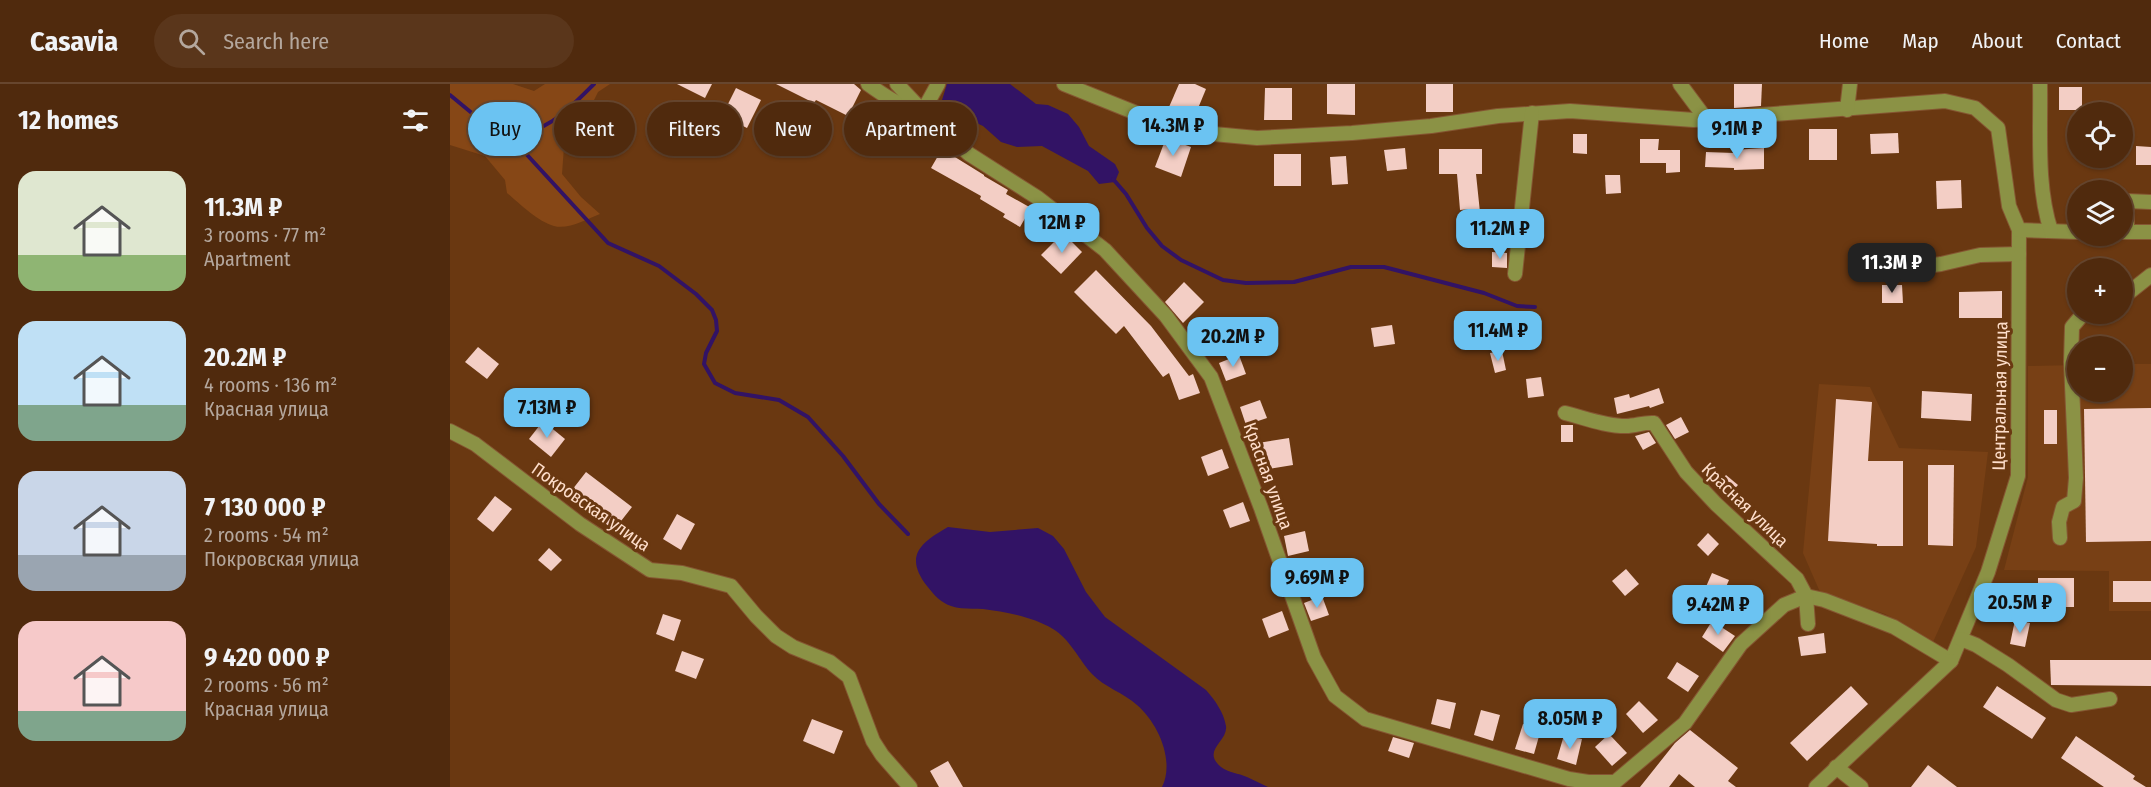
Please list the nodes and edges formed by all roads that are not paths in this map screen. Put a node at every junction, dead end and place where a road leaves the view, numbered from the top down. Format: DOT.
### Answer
graph roads {
  1 [pos="868,84"];
  2 [pos="897,84"];
  3 [pos="938,84"];
  4 [pos="1064,84"];
  5 [pos="1680,84"];
  6 [pos="1850,84"];
  7 [pos="2040,84"];
  8 [pos="895,102"];
  9 [pos="914,102"];
  10 [pos="928,102"];
  11 [pos="1847,110"];
  12 [pos="1532,113"];
  13 [pos="1706,119"];
  14 [pos="972,156"];
  15 [pos="2133,201"];
  16 [pos="2150,202"];
  17 [pos="2019,230"];
  18 [pos="2051,231"];
  19 [pos="2067,232"];
  20 [pos="2133,232"];
  21 [pos="2151,232"];
  22 [pos="2019,254"];
  23 [pos="1875,273"];
  24 [pos="1515,274"];
  25 [pos="2151,275"];
  26 [pos="2133,289"];
  27 [pos="2075,324"];
  28 [pos="1565,413"];
  29 [pos="450,430"];
  30 [pos="2060,538"];
  31 [pos="1806,596"];
  32 [pos="1808,624"];
  33 [pos="1961,639"];
  34 [pos="1952,661"];
  35 [pos="2110,699"];
  36 [pos="1836,767"];
  37 [pos="1617,784"];
  38 [pos="910,787"];
  39 [pos="1816,787"];
  40 [pos="1861,787"];
  1 -- 8 [label="street"];
  2 -- 9 [label="street, Красная улица"];
  3 -- 10 [label="street"];
  4 -- 12 [label="street"];
  5 -- 13 [label="street"];
  6 -- 11 [label="street"];
  7 -- 18 [label="street"];
  11 -- 13 [label="street"];
  11 -- 17 [label="street, Центральная улица"];
  12 -- 13 [label="street"];
  12 -- 24 [label="street"];
  14 -- 37 [label="street, Красная улица"];
  15 -- 16 [label="street"];
  17 -- 18 [label="street"];
  17 -- 22 [label="street, Центральная улица"];
  18 -- 19 [label="street"];
  20 -- 21 [label="street"];
  22 -- 23 [label="street"];
  22 -- 33 [label="street, Центральная улица"];
  25 -- 26 [label="street"];
  27 -- 30 [label="street"];
  28 -- 31 [label="street, Красная улица"];
  29 -- 38 [label="street, Покровская улица"];
  31 -- 32 [label="street"];
  31 -- 34 [label="street"];
  31 -- 37 [label="street, Красная улица"];
  33 -- 34 [label="street, Центральная улица"];
  33 -- 35 [label="street"];
  34 -- 36 [label="street"];
  36 -- 39 [label="street"];
  36 -- 40 [label="street"];
}
